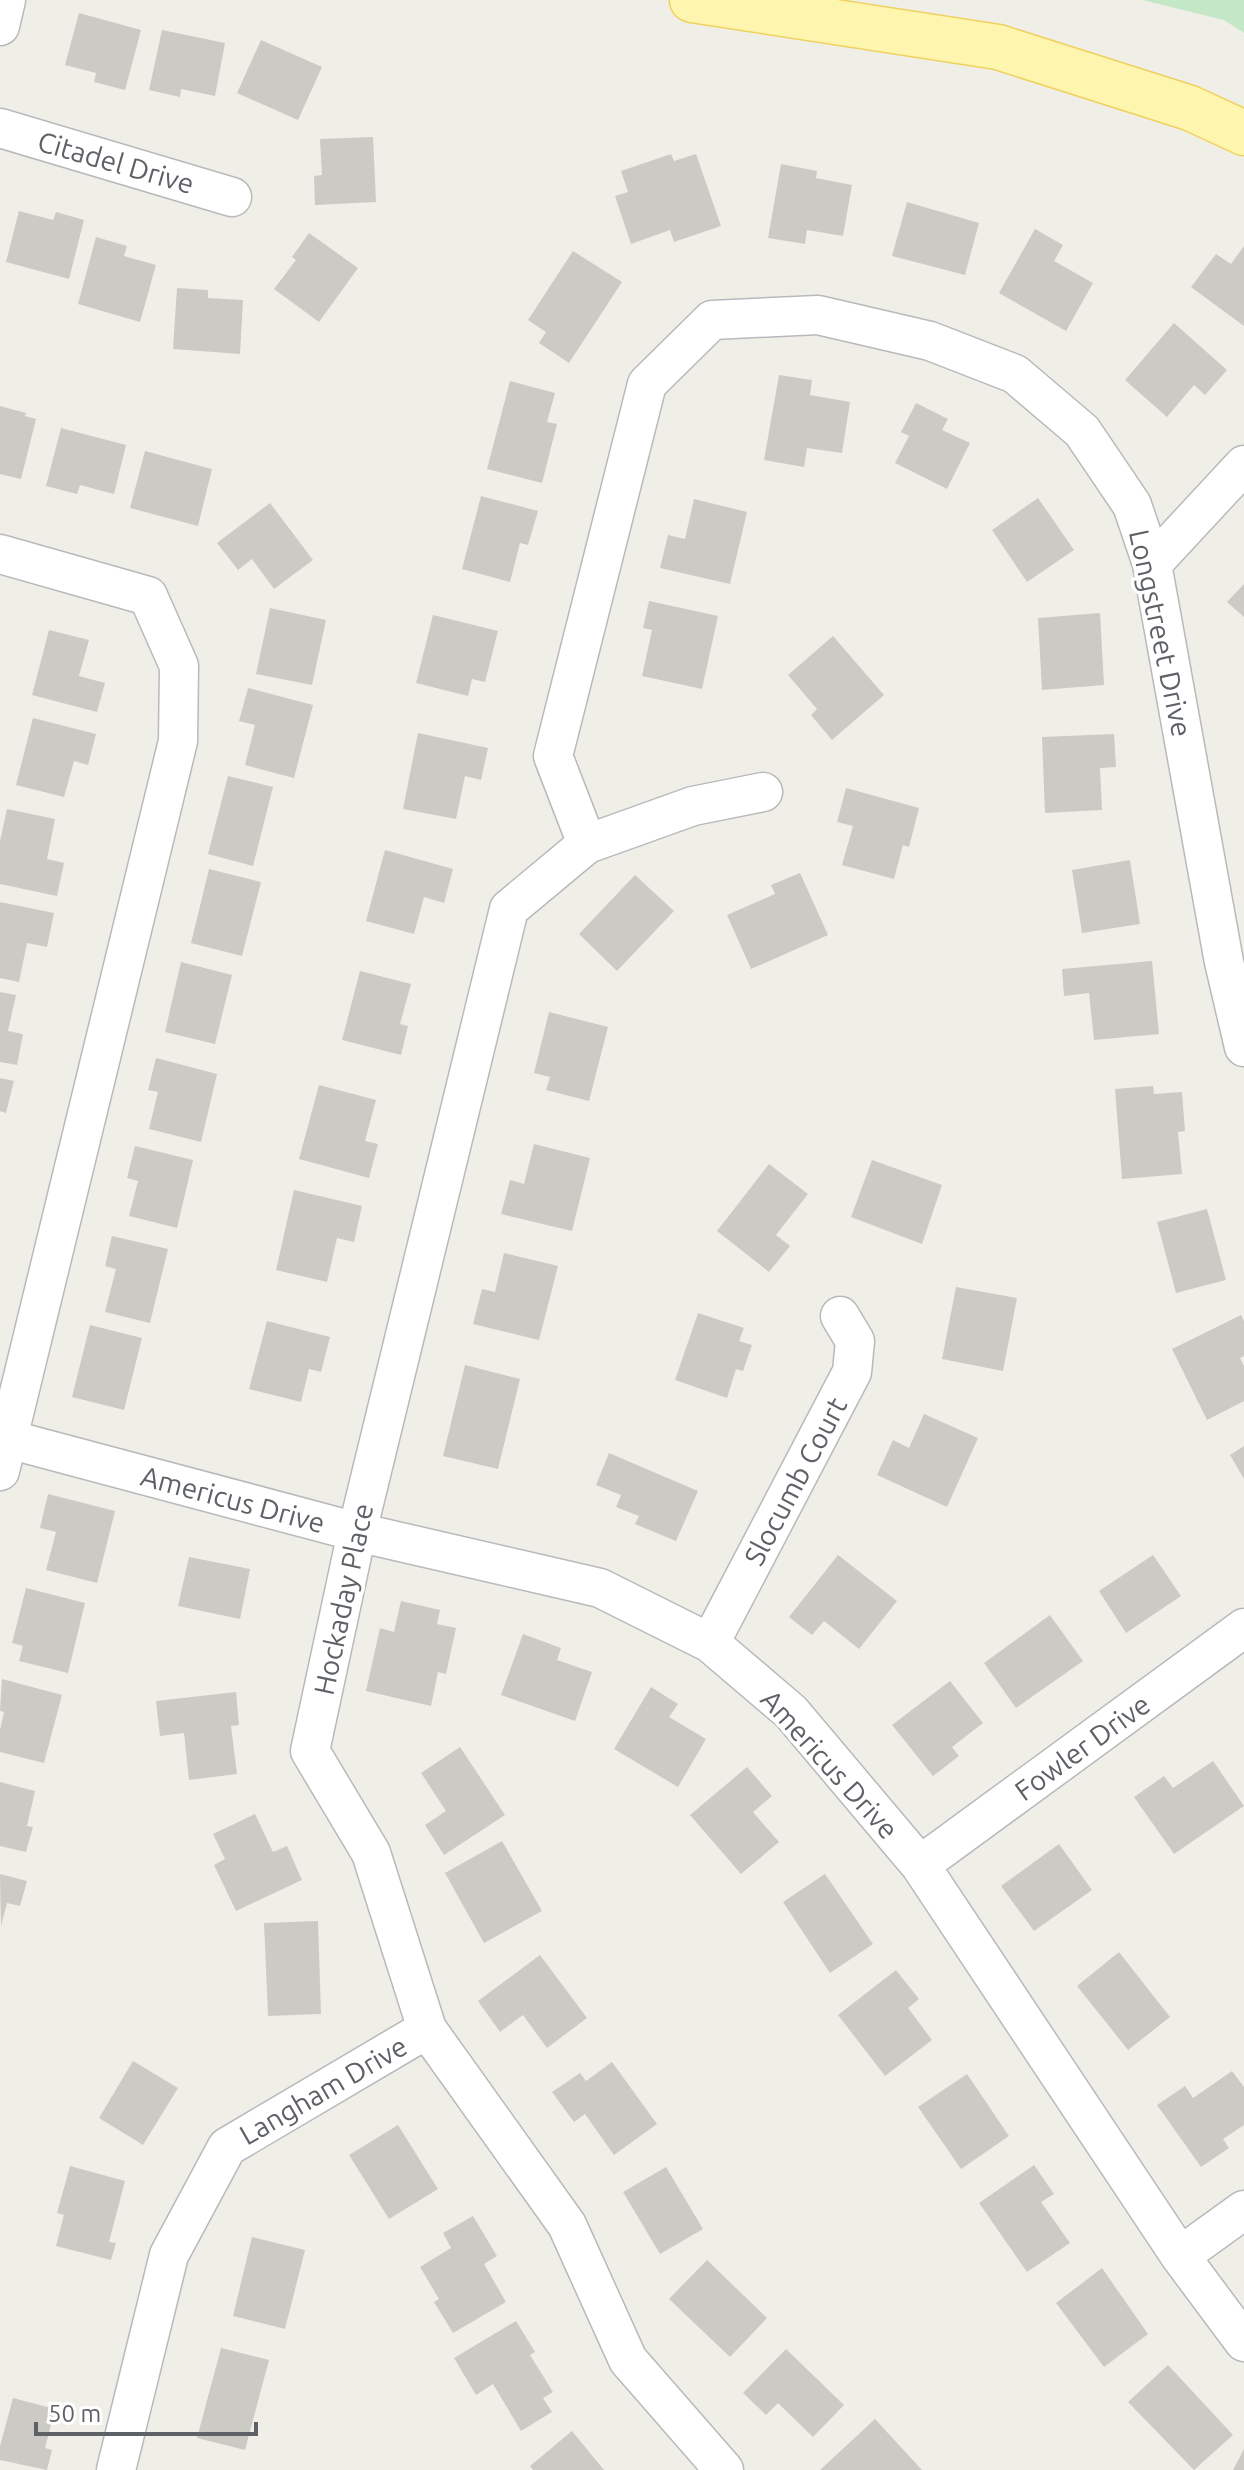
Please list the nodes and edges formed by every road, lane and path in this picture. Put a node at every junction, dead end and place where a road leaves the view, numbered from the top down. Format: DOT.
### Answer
graph roads {
  1 [pos="6,0"];
  2 [pos="692,0"];
  3 [pos="0,26"];
  4 [pos="0,128"];
  5 [pos="1244,133"];
  6 [pos="232,197"];
  7 [pos="1244,465"];
  8 [pos="0,554"];
  9 [pos="1152,564"];
  10 [pos="763,792"];
  11 [pos="587,844"];
  12 [pos="1234,959"];
  13 [pos="1244,1047"];
  14 [pos="840,1316"];
  15 [pos="4,1455"];
  16 [pos="357,1532"];
  17 [pos="1244,1628"];
  18 [pos="710,1643"];
  19 [pos="920,1865"];
  20 [pos="427,2029"];
  21 [pos="1244,2210"];
  22 [pos="1180,2256"];
  23 [pos="1244,2342"];
  24 [pos="116,2470"];
  25 [pos="724,2470"];
  1 -- 3 [label="street"];
  2 -- 5 [label="main road"];
  4 -- 6 [label="street, Citadel Drive"];
  7 -- 9 [label="street"];
  8 -- 15 [label="street"];
  9 -- 11 [label="street, Longstreet Drive"];
  9 -- 12 [label="street, Longstreet Drive"];
  10 -- 11 [label="street, Hockaday Place"];
  11 -- 16 [label="street, Hockaday Place"];
  12 -- 13 [label="street, Longstreet Drive"];
  14 -- 18 [label="street, Slocumb Court"];
  15 -- 16 [label="street, Americus Drive"];
  16 -- 18 [label="street, Americus Drive"];
  16 -- 20 [label="street, Hockaday Place"];
  17 -- 19 [label="street, Fowler Drive"];
  18 -- 19 [label="street, Americus Drive"];
  19 -- 22 [label="street, Americus Drive"];
  20 -- 24 [label="street, Langham Drive"];
  20 -- 25 [label="street, Hockaday Place"];
  21 -- 22 [label="street"];
  22 -- 23 [label="street, Americus Drive"];
}
